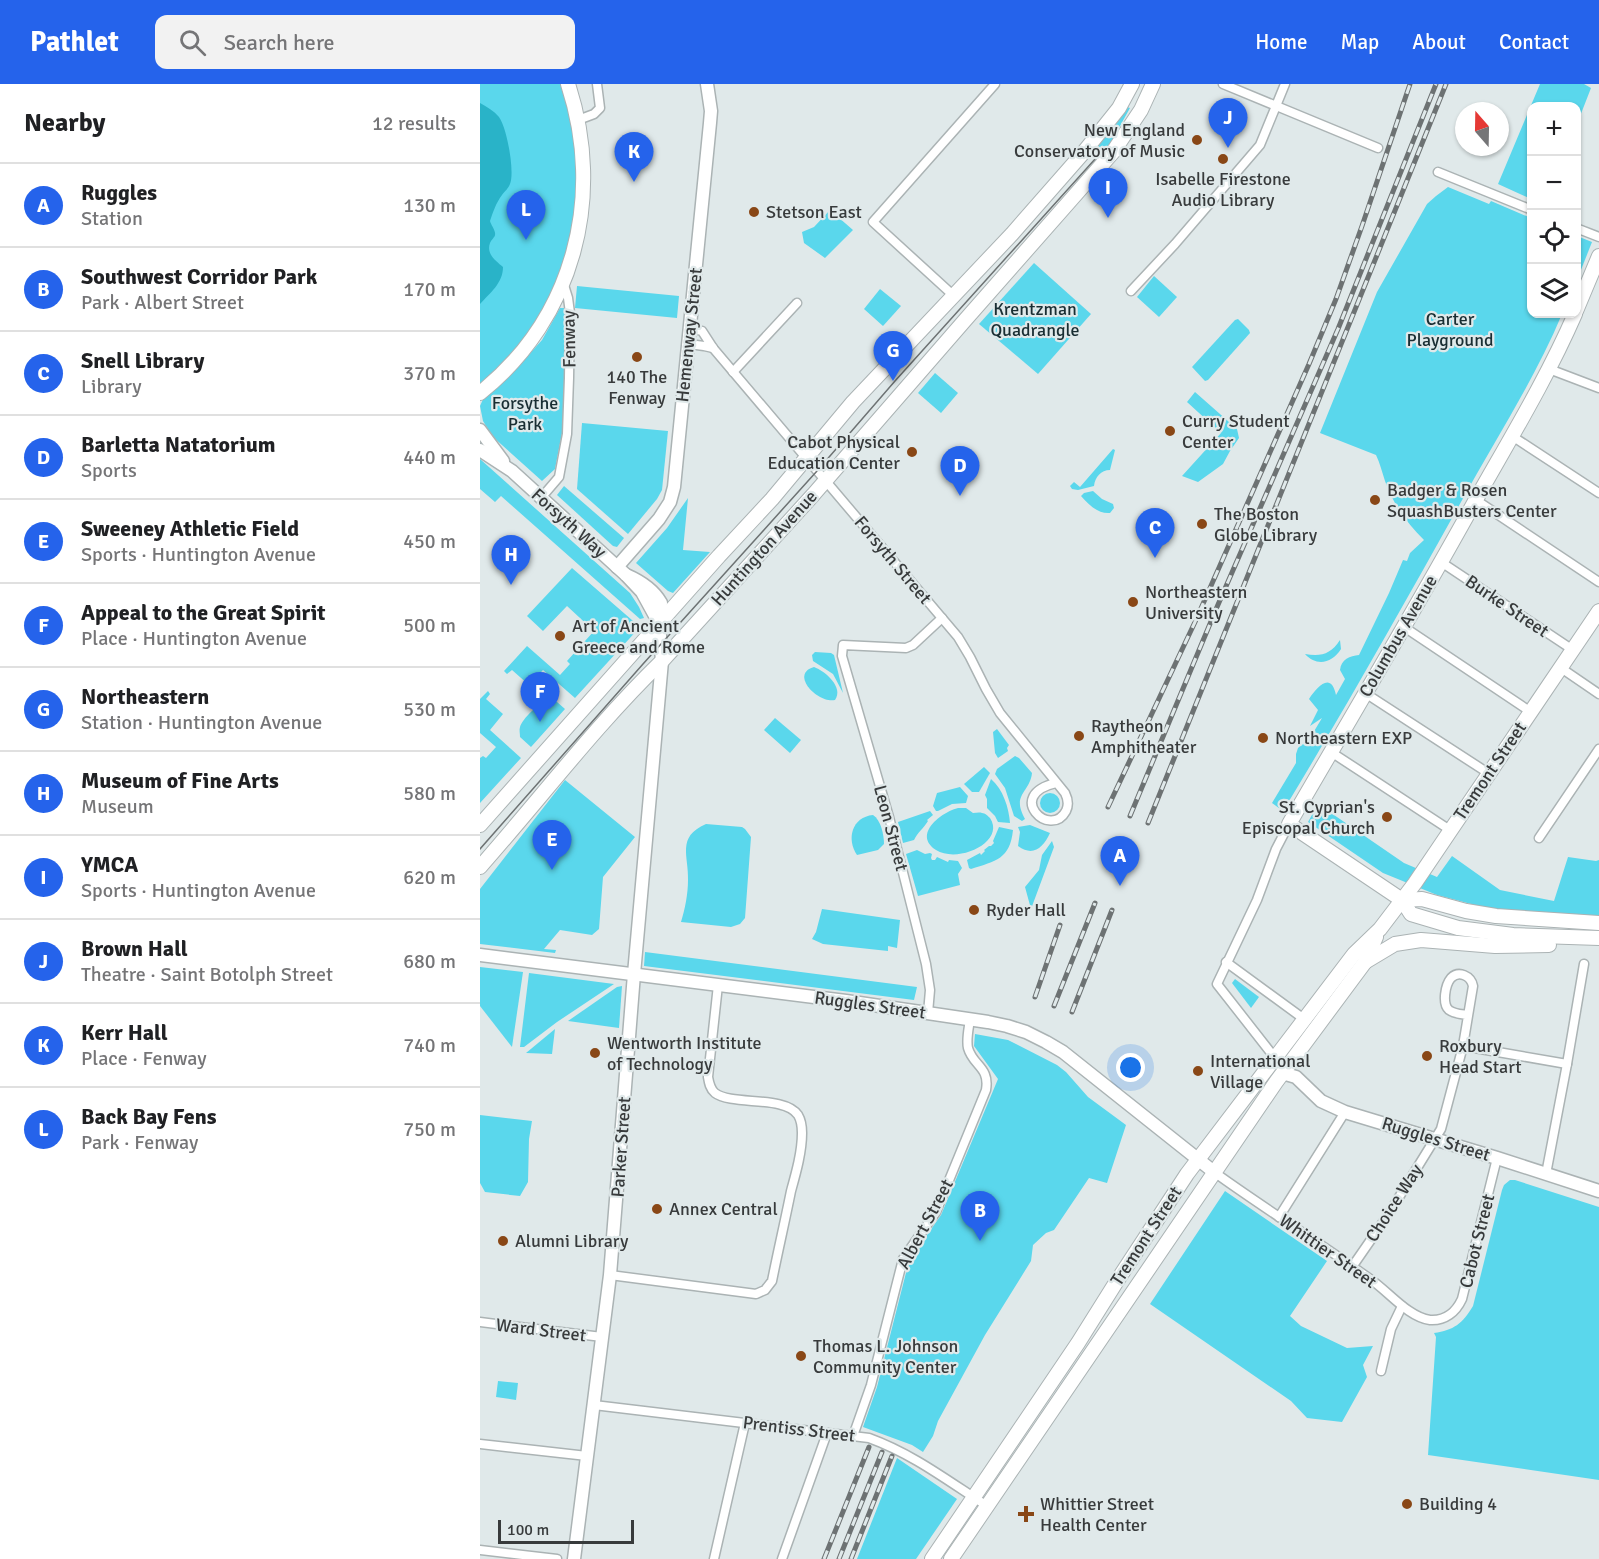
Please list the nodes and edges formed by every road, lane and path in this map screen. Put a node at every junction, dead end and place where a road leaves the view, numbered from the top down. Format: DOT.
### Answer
graph roads {
  1 [pos="568,84"];
  2 [pos="597,84"];
  3 [pos="707,84"];
  4 [pos="995,84"];
  5 [pos="1132,84"];
  6 [pos="1153,84"];
  7 [pos="1223,84"];
  8 [pos="1285,84"];
  9 [pos="1276,105"];
  10 [pos="578,120"];
  11 [pos="1378,148"];
  12 [pos="1438,172"];
  13 [pos="1527,208"];
  14 [pos="1581,230"];
  15 [pos="1599,237"];
  16 [pos="1599,256"];
  17 [pos="563,282"];
  18 [pos="1131,291"];
  19 [pos="954,296"];
  20 [pos="1581,300"];
  21 [pos="797,303"];
  22 [pos="1573,318"];
  23 [pos="690,328"];
  24 [pos="689,344"];
  25 [pos="713,348"];
  26 [pos="1549,369"];
  27 [pos="734,372"];
  28 [pos="1599,388"];
  29 [pos="480,393"];
  30 [pos="480,430"];
  31 [pos="1512,436"];
  32 [pos="480,450"];
  33 [pos="807,457"];
  34 [pos="512,471"];
  35 [pos="826,480"];
  36 [pos="1599,493"];
  37 [pos="541,498"];
  38 [pos="1476,500"];
  39 [pos="1441,562"];
  40 [pos="621,571"];
  41 [pos="1599,582"];
  42 [pos="1599,611"];
  43 [pos="942,618"];
  44 [pos="659,623"];
  45 [pos="1404,627"];
  46 [pos="1573,650"];
  47 [pos="662,661"];
  48 [pos="1561,668"];
  49 [pos="1365,693"];
  50 [pos="1599,694"];
  51 [pos="1531,712"];
  52 [pos="1599,749"];
  53 [pos="1331,752"];
  54 [pos="1488,773"];
  55 [pos="1056,783"];
  56 [pos="1289,824"];
  57 [pos="480,825"];
  58 [pos="1450,830"];
  59 [pos="1539,838"];
  60 [pos="480,867"];
  61 [pos="1402,900"];
  62 [pos="1599,923"];
  63 [pos="1380,929"];
  64 [pos="1599,938"];
  65 [pos="1599,943"];
  66 [pos="480,954"];
  67 [pos="1227,962"];
  68 [pos="1365,962"];
  69 [pos="1584,964"];
  70 [pos="634,974"];
  71 [pos="718,985"];
  72 [pos="928,1013"];
  73 [pos="1468,1015"];
  74 [pos="970,1019"];
  75 [pos="1304,1019"];
  76 [pos="1463,1046"];
  77 [pos="1275,1058"];
  78 [pos="1567,1064"];
  79 [pos="1282,1073"];
  80 [pos="1345,1112"];
  81 [pos="1436,1139"];
  82 [pos="1497,1158"];
  83 [pos="1198,1159"];
  84 [pos="1214,1172"];
  85 [pos="1546,1174"];
  86 [pos="1599,1191"];
  87 [pos="1279,1217"];
  88 [pos="1352,1267"];
  89 [pos="610,1275"];
  90 [pos="1402,1306"];
  91 [pos="1445,1318"];
  92 [pos="480,1322"];
  93 [pos="602,1337"];
  94 [pos="1381,1371"];
  95 [pos="594,1405"];
  96 [pos="745,1423"];
  97 [pos="827,1433"];
  98 [pos="853,1436"];
  99 [pos="480,1444"];
  100 [pos="587,1456"];
  101 [pos="974,1498"];
  102 [pos="987,1506"];
  103 [pos="480,1550"];
  104 [pos="557,1559"];
  105 [pos="574,1559"];
  106 [pos="714,1559"];
  107 [pos="783,1559"];
  108 [pos="932,1559"];
  109 [pos="951,1559"];
  1 -- 10 [label="main road, Fenway"];
  2 -- 10 [label="street"];
  3 -- 23 [label="main road, Hemenway Street"];
  4 -- 19 [label="street"];
  5 -- 19 [label="main road, Huntington Avenue"];
  6 -- 35 [label="main road, Huntington Avenue"];
  7 -- 9 [label="street"];
  8 -- 9 [label="street"];
  9 -- 11 [label="street"];
  9 -- 18 [label="street"];
  10 -- 17 [label="main road, Fenway"];
  12 -- 13 [label="street"];
  14 -- 15 [label="street"];
  16 -- 20 [label="main road, Columbus Avenue"];
  17 -- 29 [label="main road, Fenway"];
  17 -- 37 [label="street, Fenway"];
  19 -- 33 [label="main road, Huntington Avenue"];
  21 -- 27 [label="street"];
  22 -- 26 [label="main road, Columbus Avenue"];
  23 -- 24 [label="main road, Hemenway Street"];
  23 -- 25 [label="street, Forsyth Street"];
  24 -- 25 [label="street"];
  24 -- 40 [label="main road, Hemenway Street"];
  25 -- 27 [label="street, Forsyth Street"];
  26 -- 28 [label="street"];
  26 -- 31 [label="main road, Columbus Avenue"];
  27 -- 33 [label="street, Forsyth Street"];
  30 -- 34 [label="main road, Forsyth Way"];
  31 -- 36 [label="street"];
  31 -- 38 [label="main road, Columbus Avenue"];
  32 -- 34 [label="main road, Forsyth Way"];
  33 -- 35 [label="street, Forsyth Street"];
  33 -- 44 [label="main road, Huntington Avenue"];
  34 -- 37 [label="main road, Forsyth Way"];
  35 -- 43 [label="street, Forsyth Street"];
  35 -- 47 [label="main road, Huntington Avenue"];
  37 -- 40 [label="main road, Forsyth Way"];
  38 -- 39 [label="main road, Columbus Avenue"];
  38 -- 41 [label="street"];
  39 -- 45 [label="main road, Columbus Avenue"];
  39 -- 46 [label="street, Burke Street"];
  40 -- 44 [label="main road, Forsyth Way"];
  42 -- 46 [label="main road, Tremont Street"];
  43 -- 55 [label="street, Forsyth Street"];
  43 -- 72 [label="street, Leon Street"];
  44 -- 47 [label="main road, Forsyth Way"];
  44 -- 57 [label="main road, Huntington Avenue"];
  45 -- 49 [label="main road, Columbus Avenue"];
  45 -- 51 [label="street"];
  46 -- 48 [label="main road, Tremont Street"];
  47 -- 60 [label="main road, Huntington Avenue"];
  47 -- 70 [label="main road, Parker Street"];
  48 -- 50 [label="street"];
  48 -- 51 [label="main road, Tremont Street"];
  49 -- 53 [label="main road, Columbus Avenue"];
  49 -- 54 [label="street"];
  51 -- 54 [label="main road, Tremont Street"];
  52 -- 59 [label="street"];
  53 -- 56 [label="main road, Columbus Avenue"];
  53 -- 58 [label="street"];
  54 -- 58 [label="main road, Tremont Street"];
  55 -- 55 [label="street, Forsyth Street"];
  56 -- 61 [label="main road"];
  56 -- 67 [label="street, Columbus Avenue"];
  58 -- 61 [label="main road, Tremont Street"];
  61 -- 62 [label="main road"];
  61 -- 63 [label="main road, Tremont Street"];
  61 -- 64 [label="main road"];
  63 -- 68 [label="main road, Tremont Street"];
  63 -- 75 [label="main road, Tremont Street"];
  65 -- 68 [label="main road"];
  66 -- 70 [label="main road, Ruggles Street"];
  67 -- 75 [label="street"];
  67 -- 77 [label="street, Columbus Avenue"];
  68 -- 79 [label="main road, Tremont Street"];
  69 -- 78 [label="street"];
  70 -- 71 [label="main road, Ruggles Street"];
  70 -- 89 [label="main road, Parker Street"];
  71 -- 72 [label="main road, Ruggles Street"];
  71 -- 89 [label="street"];
  72 -- 74 [label="main road, Ruggles Street"];
  73 -- 73 [label="street"];
  73 -- 76 [label="street, Choice Way"];
  74 -- 83 [label="main road, Ruggles Street"];
  74 -- 98 [label="street, Albert Street"];
  75 -- 77 [label="main road, Tremont Street"];
  76 -- 78 [label="street"];
  76 -- 81 [label="street, Choice Way"];
  77 -- 83 [label="main road, Tremont Street"];
  78 -- 85 [label="street"];
  79 -- 80 [label="main road, Ruggles Street"];
  79 -- 84 [label="main road, Tremont Street"];
  80 -- 81 [label="main road, Ruggles Street"];
  80 -- 87 [label="street"];
  81 -- 82 [label="main road, Ruggles Street"];
  81 -- 88 [label="street, Choice Way"];
  82 -- 85 [label="main road, Ruggles Street"];
  82 -- 91 [label="street, Cabot Street"];
  83 -- 84 [label="main road, Ruggles Street"];
  83 -- 101 [label="main road, Tremont Street"];
  84 -- 87 [label="street, Whittier Street"];
  84 -- 102 [label="main road, Tremont Street"];
  85 -- 86 [label="main road, Ruggles Street"];
  87 -- 88 [label="street, Whittier Street"];
  88 -- 90 [label="street, Whittier Street"];
  89 -- 93 [label="main road, Parker Street"];
  90 -- 91 [label="street, Whittier Street"];
  90 -- 94 [label="street"];
  92 -- 93 [label="street, Ward Street"];
  93 -- 95 [label="main road, Parker Street"];
  95 -- 96 [label="street, Prentiss Street"];
  95 -- 100 [label="main road, Parker Street"];
  96 -- 97 [label="street, Prentiss Street"];
  96 -- 106 [label="street"];
  97 -- 98 [label="street, Prentiss Street"];
  97 -- 107 [label="street"];
  98 -- 101 [label="street, Prentiss Street"];
  99 -- 100 [label="street"];
  100 -- 105 [label="main road, Parker Street"];
  101 -- 102 [label="street, Prentiss Street"];
  101 -- 108 [label="main road, Tremont Street"];
  102 -- 109 [label="main road, Tremont Street"];
  103 -- 104 [label="street"];
}
